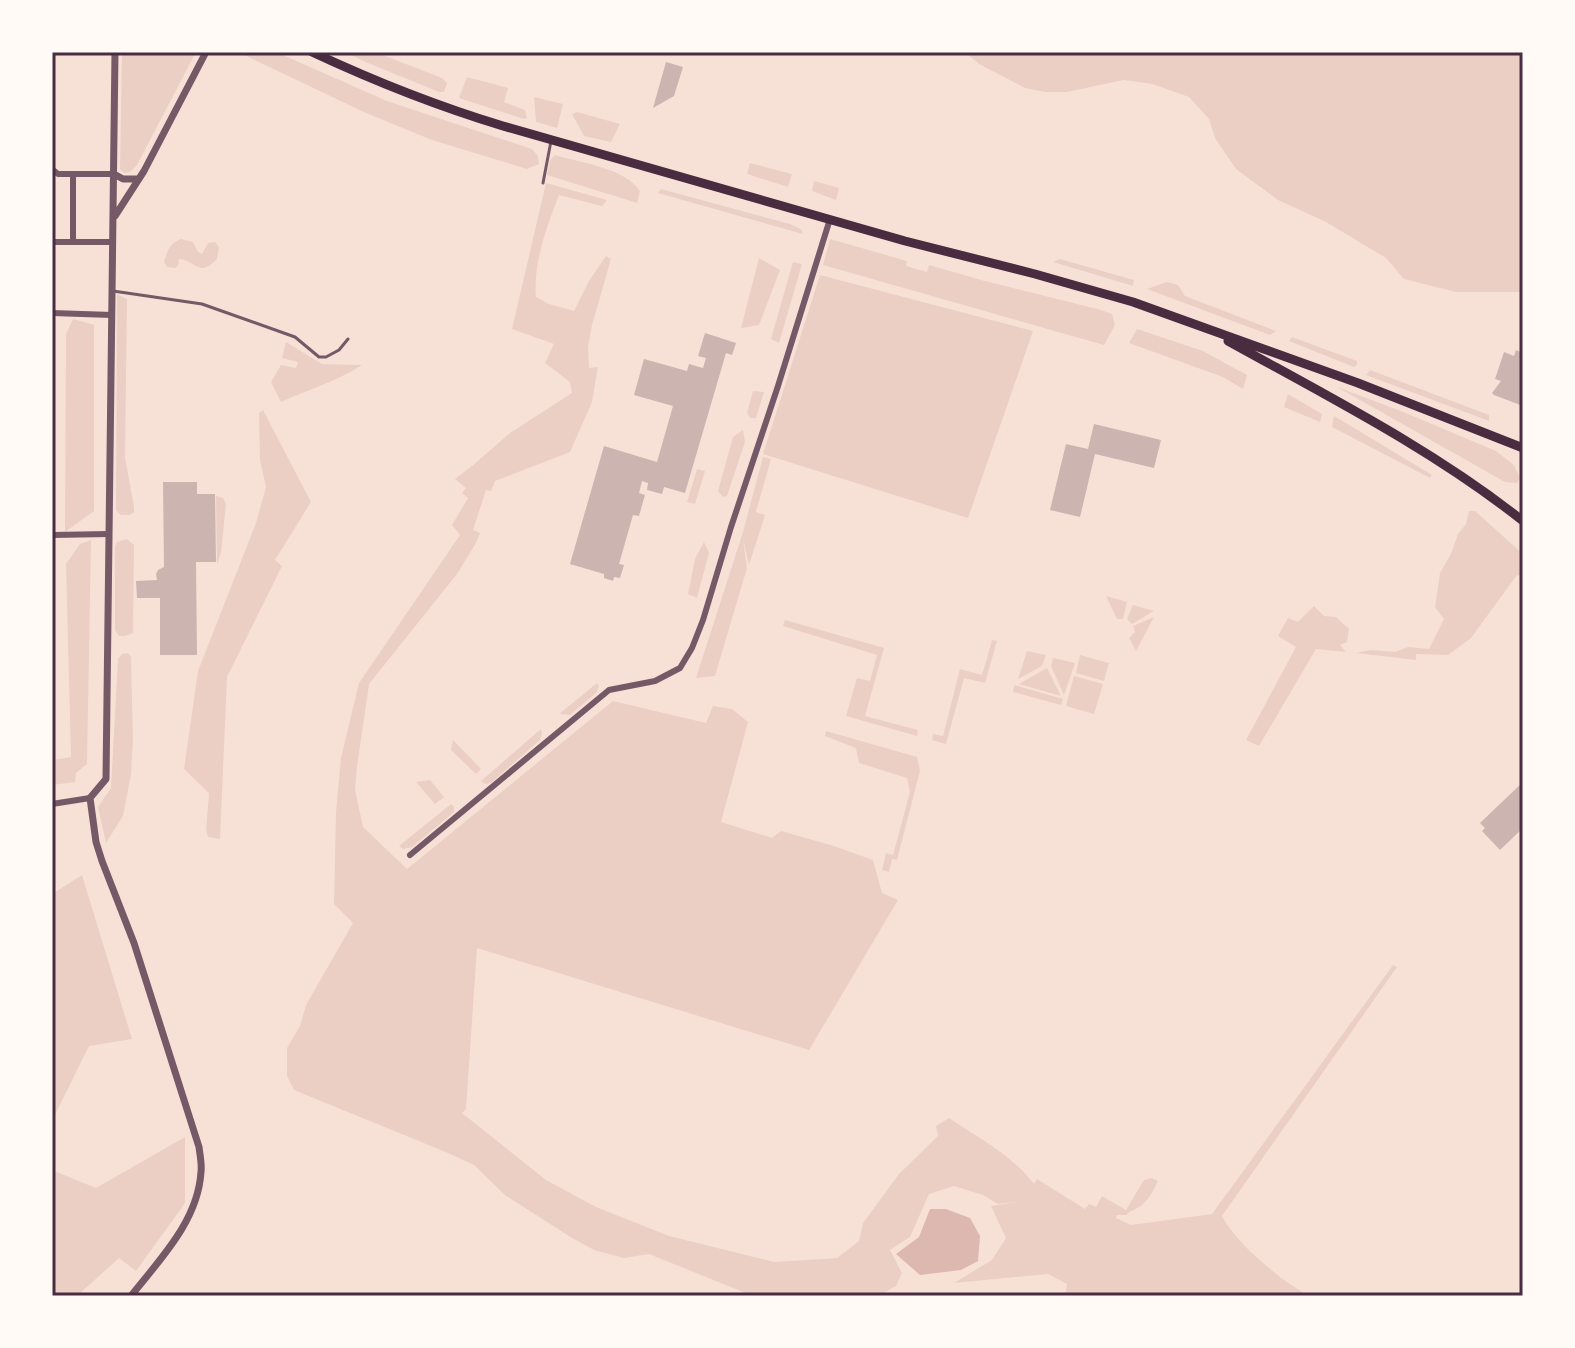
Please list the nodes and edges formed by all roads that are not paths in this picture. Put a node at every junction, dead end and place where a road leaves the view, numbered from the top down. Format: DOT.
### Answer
graph roads {
  1 [pos="115,52"];
  2 [pos="206,52"];
  3 [pos="312,52"];
  4 [pos="551,141"];
  5 [pos="52,169"];
  6 [pos="73,174"];
  7 [pos="114,174"];
  8 [pos="138,179"];
  9 [pos="543,183"];
  10 [pos="113,217"];
  11 [pos="830,219"];
  12 [pos="52,242"];
  13 [pos="73,242"];
  14 [pos="113,242"];
  15 [pos="113,291"];
  16 [pos="52,313"];
  17 [pos="112,315"];
  18 [pos="1201,326"];
  19 [pos="348,339"];
  20 [pos="1523,448"];
  21 [pos="1523,521"];
  22 [pos="109,534"];
  23 [pos="52,535"];
  24 [pos="90,798"];
  25 [pos="52,804"];
  26 [pos="410,855"];
  27 [pos="131,1296"];
  1 -- 7 [label="street"];
  2 -- 8 [label="street"];
  3 -- 4 [label="main road"];
  4 -- 9 [label="lane"];
  4 -- 11 [label="main road"];
  5 -- 6 [label="street"];
  6 -- 7 [label="street"];
  6 -- 13 [label="street"];
  7 -- 8 [label="street"];
  7 -- 10 [label="street"];
  8 -- 10 [label="street"];
  10 -- 14 [label="street"];
  11 -- 18 [label="main road"];
  11 -- 26 [label="street"];
  12 -- 13 [label="street"];
  13 -- 14 [label="street"];
  14 -- 15 [label="street"];
  15 -- 17 [label="street"];
  15 -- 19 [label="lane"];
  16 -- 17 [label="street"];
  17 -- 22 [label="street"];
  18 -- 20 [label="main road"];
  18 -- 21 [label="main road"];
  22 -- 23 [label="street"];
  22 -- 24 [label="street"];
  24 -- 25 [label="street"];
  24 -- 27 [label="street"];
}
